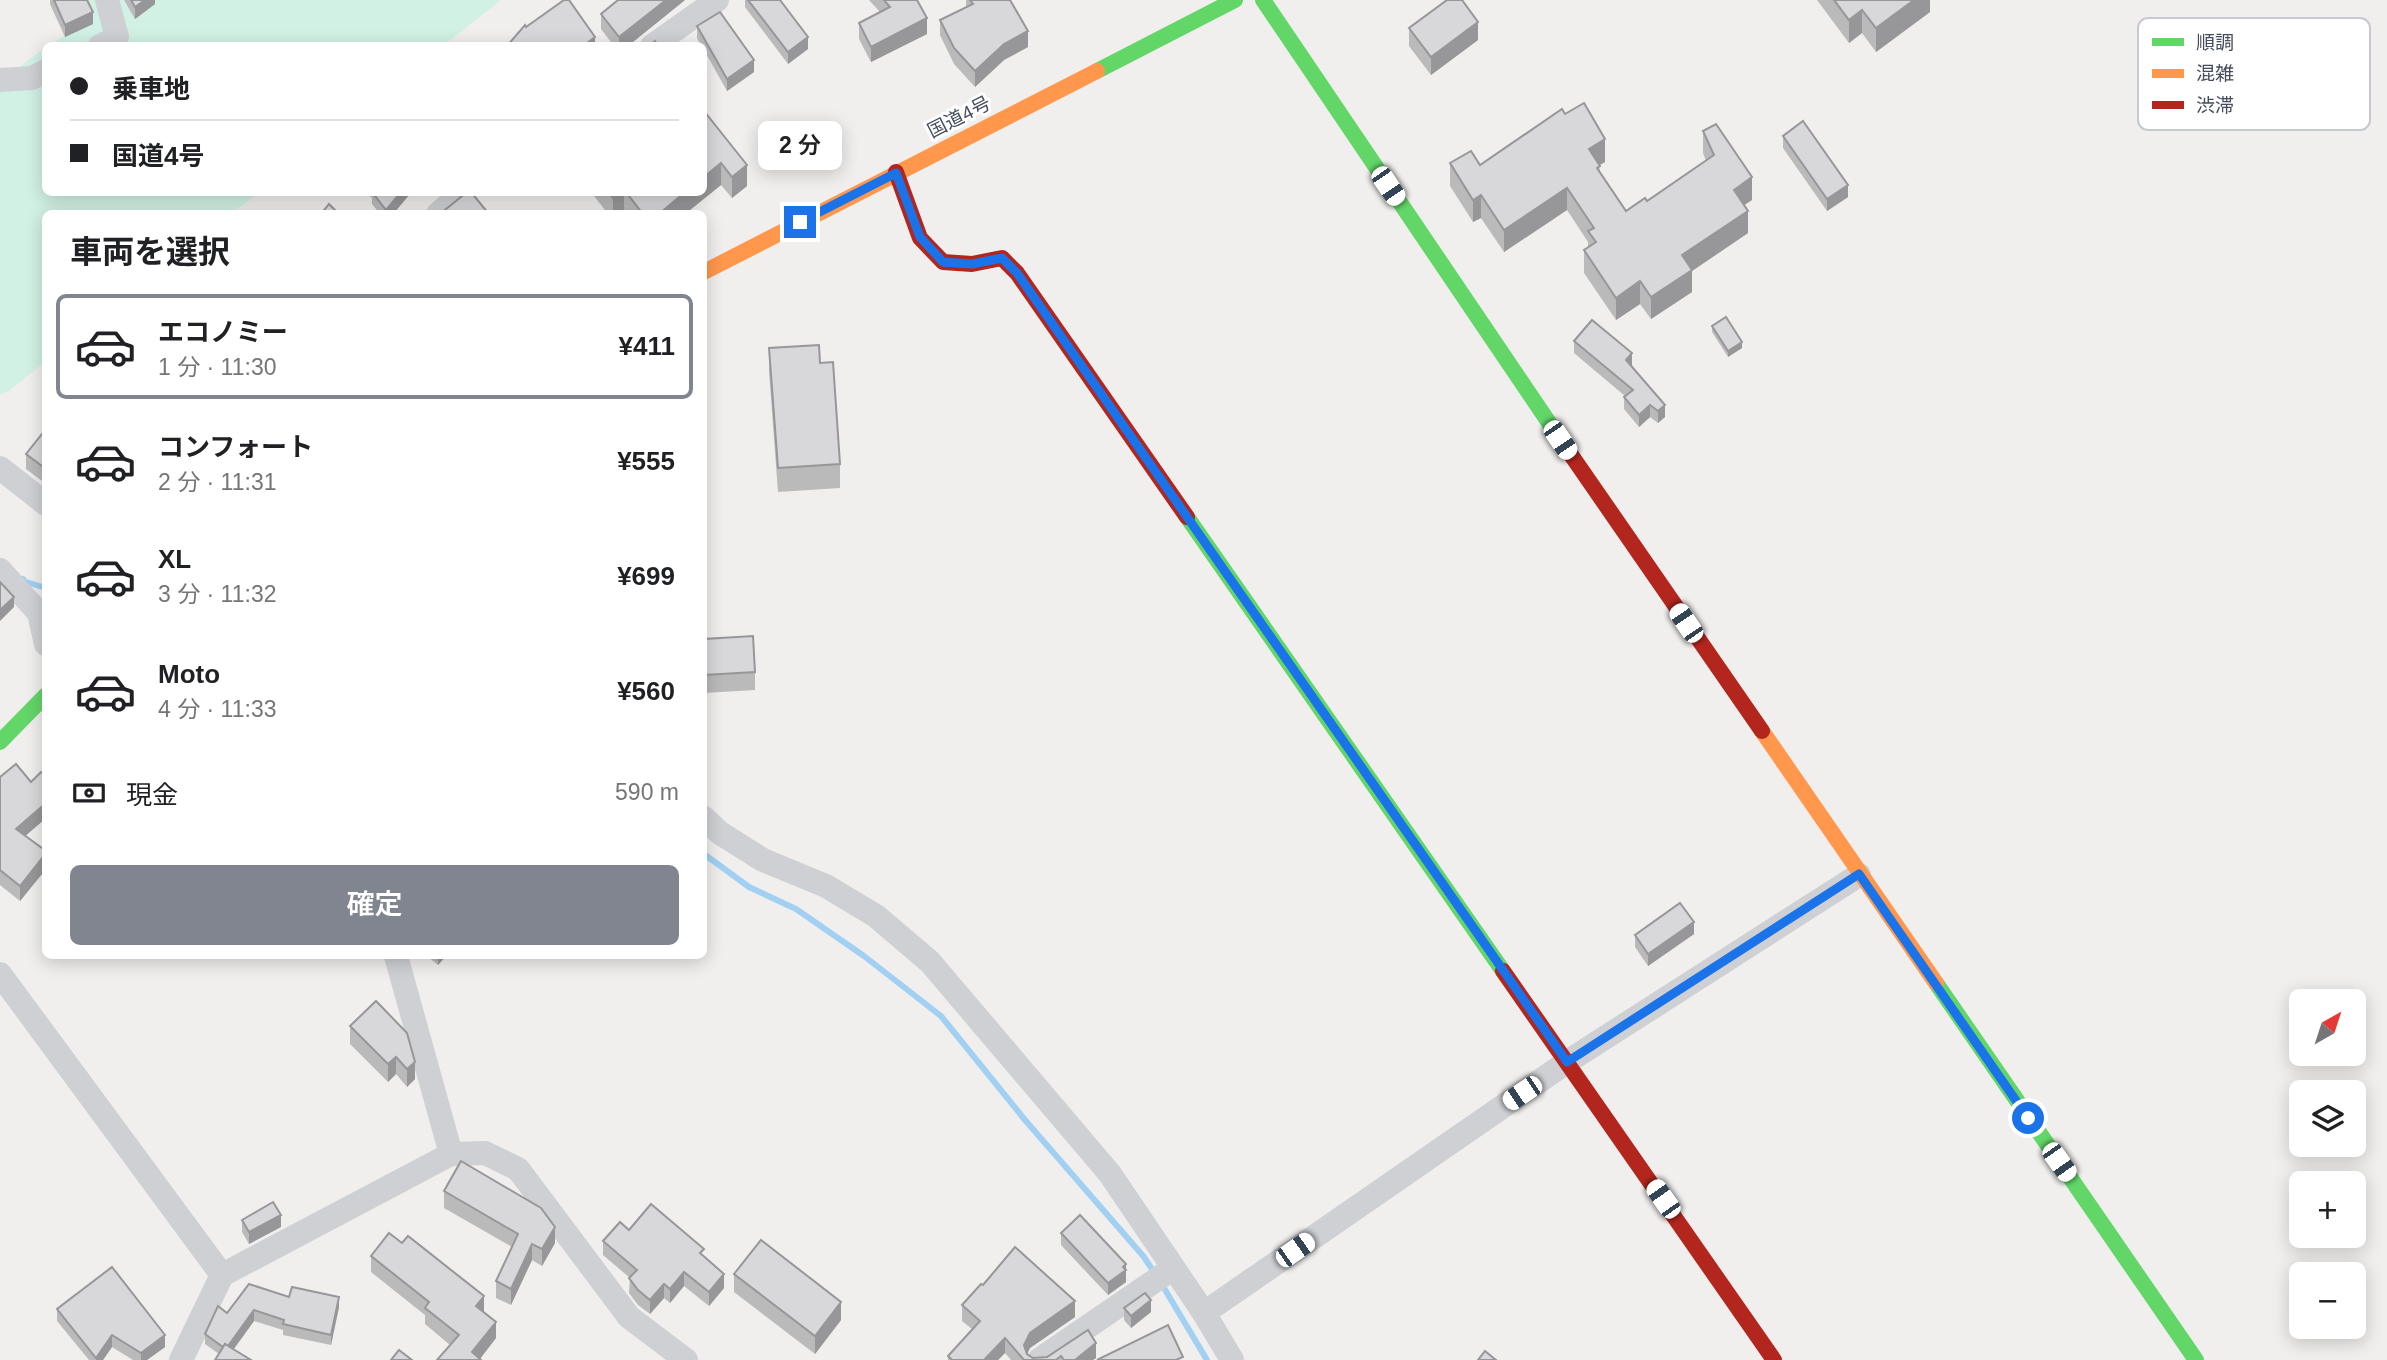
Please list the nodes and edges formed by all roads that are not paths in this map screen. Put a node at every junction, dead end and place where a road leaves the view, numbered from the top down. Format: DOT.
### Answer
graph roads {
  1 [pos="107,0"];
  2 [pos="717,0"];
  3 [pos="1235,0"];
  4 [pos="1263,0"];
  5 [pos="108,42"];
  6 [pos="658,42"];
  7 [pos="42,73"];
  8 [pos="0,80"];
  9 [pos="896,173"];
  10 [pos="458,196"];
  11 [pos="443,210"];
  12 [pos="707,270"];
  13 [pos="0,468"];
  14 [pos="42,501"];
  15 [pos="0,570"];
  16 [pos="42,608"];
  17 [pos="42,699"];
  18 [pos="0,743"];
  19 [pos="707,821"];
  20 [pos="1859,874"];
  21 [pos="397,959"];
  22 [pos="0,974"];
  23 [pos="1567,1062"];
  24 [pos="451,1154"];
  25 [pos="222,1275"];
  26 [pos="1162,1276"];
  27 [pos="1204,1313"];
  28 [pos="181,1360"];
  29 [pos="686,1360"];
  30 [pos="1040,1360"];
  31 [pos="1233,1360"];
  32 [pos="1774,1360"];
  33 [pos="2196,1360"];
  1 -- 5 [label="street"];
  2 -- 6 [label="street"];
  3 -- 9 [label="main road, 国道4号"];
  4 -- 20 [label="main road"];
  7 -- 8 [label="street"];
  9 -- 12 [label="main road, 国道4号"];
  9 -- 23 [label="main road"];
  10 -- 11 [label="street"];
  13 -- 14 [label="street"];
  15 -- 16 [label="street"];
  17 -- 18 [label="main road"];
  19 -- 26 [label="street"];
  20 -- 23 [label="street"];
  20 -- 33 [label="main road"];
  21 -- 24 [label="street"];
  22 -- 25 [label="street"];
  23 -- 27 [label="street"];
  23 -- 32 [label="main road"];
  24 -- 25 [label="street"];
  24 -- 29 [label="street"];
  25 -- 28 [label="street"];
  26 -- 27 [label="street"];
  26 -- 30 [label="street"];
  27 -- 31 [label="street"];
}
